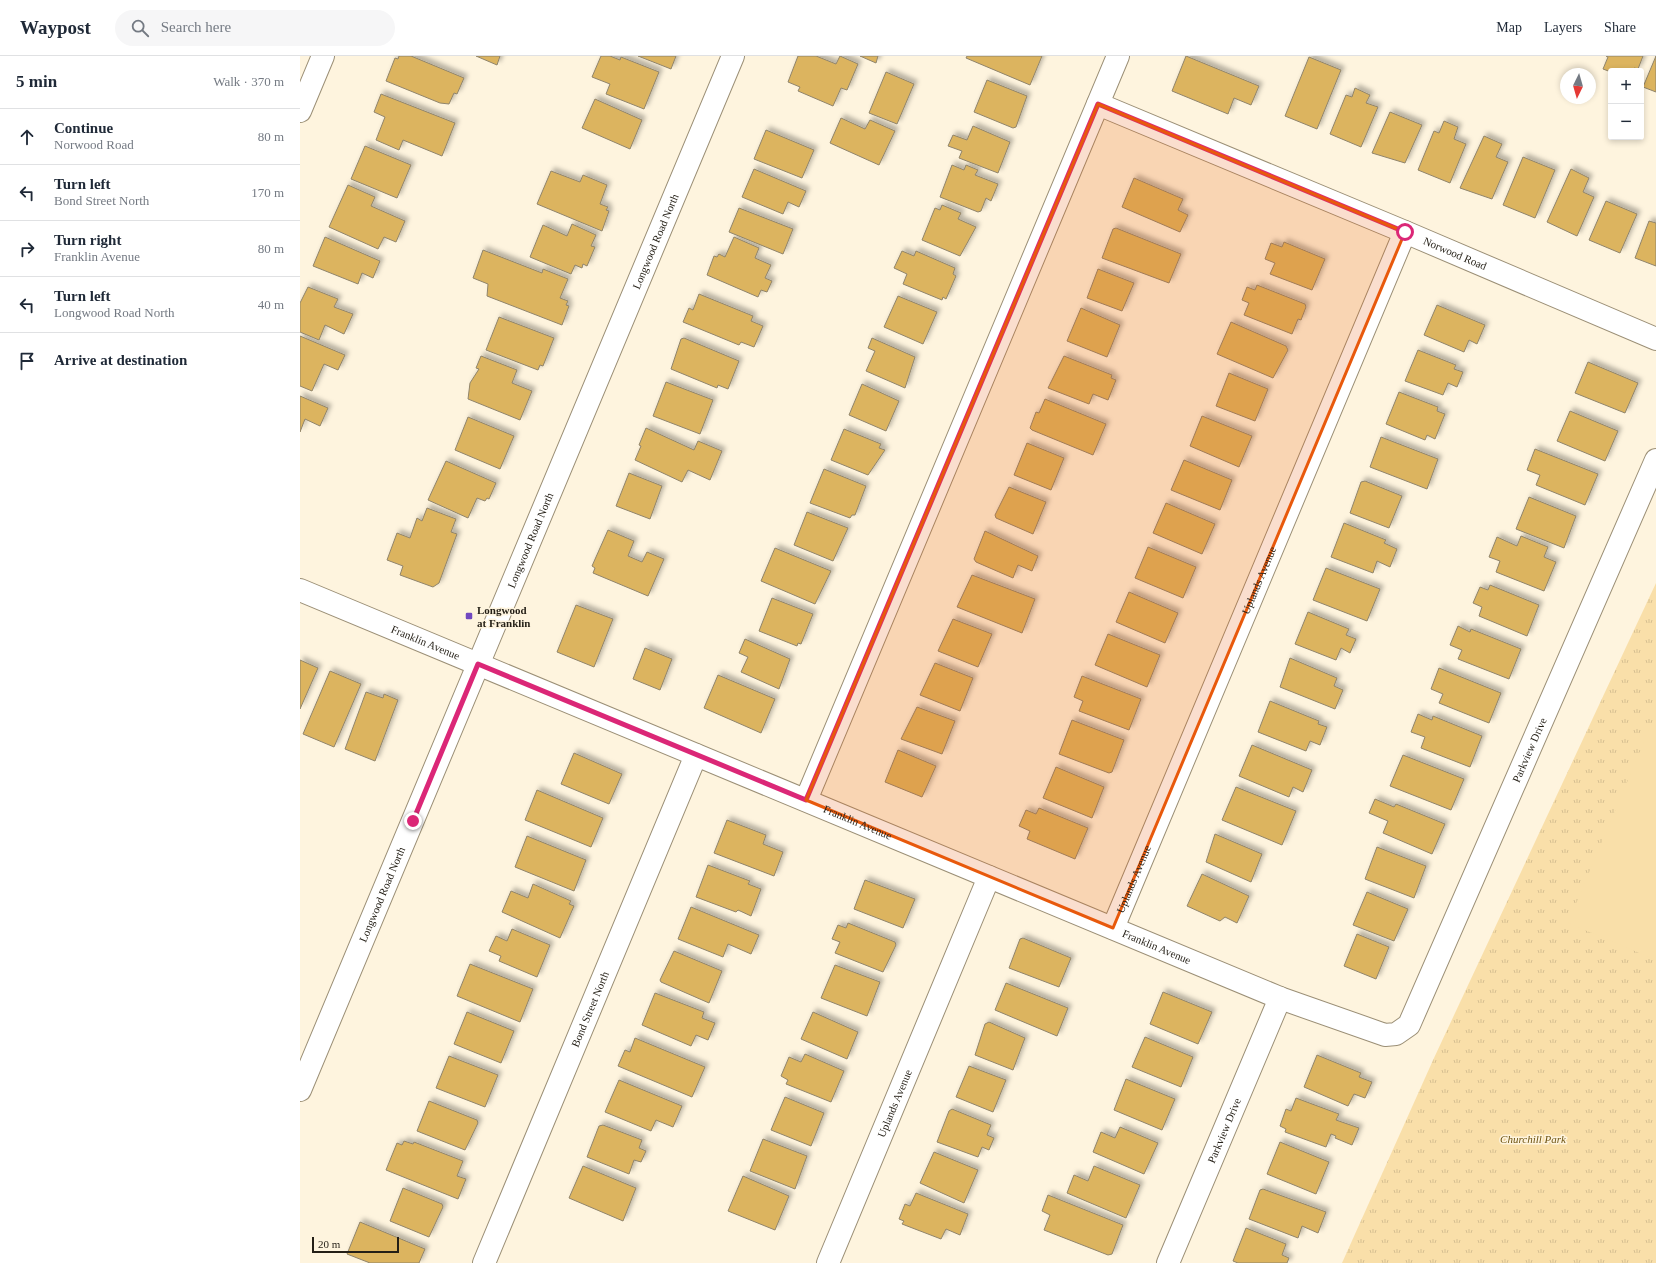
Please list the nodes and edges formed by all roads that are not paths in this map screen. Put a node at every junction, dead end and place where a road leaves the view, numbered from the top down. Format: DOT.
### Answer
graph roads {
  1 [pos="323,56"];
  2 [pos="733,56"];
  3 [pos="1118,56"];
  4 [pos="1098,104"];
  5 [pos="300,111"];
  6 [pos="1405,232"];
  7 [pos="1656,338"];
  8 [pos="1656,460"];
  9 [pos="300,590"];
  10 [pos="478,664"];
  11 [pos="696,755"];
  12 [pos="806,800"];
  13 [pos="989,877"];
  14 [pos="1113,928"];
  15 [pos="1280,998"];
  16 [pos="1396,1034"];
  17 [pos="300,1090"];
  18 [pos="484,1263"];
  19 [pos="828,1263"];
  20 [pos="1168,1263"];
  1 -- 5 [label="street"];
  2 -- 10 [label="street, Longwood Road North"];
  3 -- 4 [label="street"];
  4 -- 6 [label="street, Norwood Road"];
  4 -- 12 [label="street"];
  6 -- 7 [label="street, Norwood Road"];
  6 -- 14 [label="street, Uplands Avenue"];
  8 -- 16 [label="street, Parkview Drive"];
  9 -- 10 [label="street, Franklin Avenue"];
  10 -- 11 [label="street, Franklin Avenue"];
  10 -- 17 [label="street, Longwood Road North"];
  11 -- 12 [label="street, Franklin Avenue"];
  11 -- 18 [label="street, Bond Street North"];
  12 -- 13 [label="street, Franklin Avenue"];
  13 -- 14 [label="street, Franklin Avenue"];
  13 -- 19 [label="street, Uplands Avenue"];
  14 -- 15 [label="street, Franklin Avenue"];
  15 -- 16 [label="street, Franklin Avenue"];
  15 -- 20 [label="street, Parkview Drive"];
}
